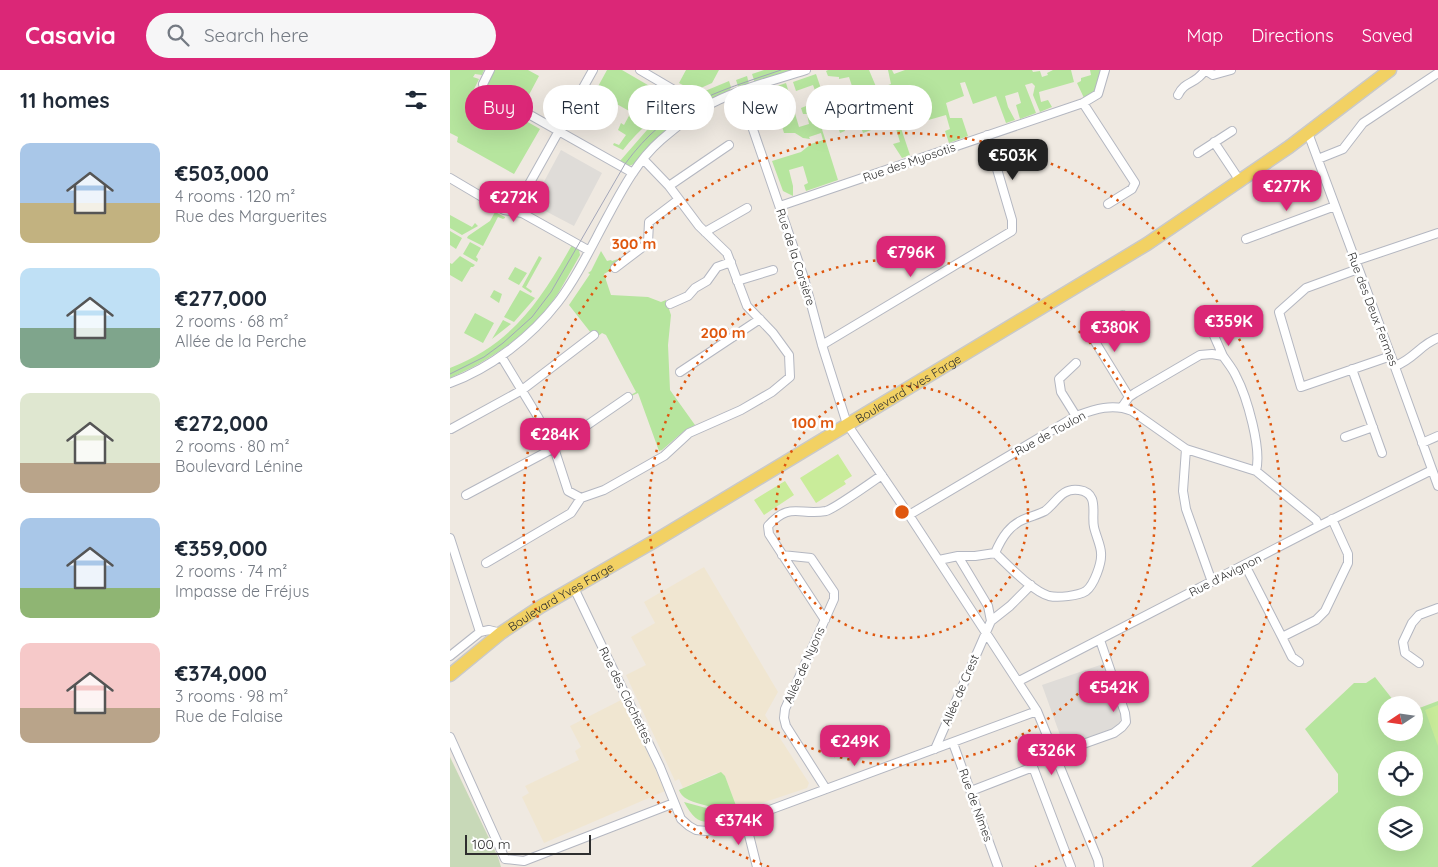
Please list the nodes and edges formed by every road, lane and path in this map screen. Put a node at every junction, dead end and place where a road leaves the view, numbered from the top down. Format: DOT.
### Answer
graph roads {
  1 [pos="490,70"];
  2 [pos="593,70"];
  3 [pos="640,70"];
  4 [pos="806,70"];
  5 [pos="1105,70"];
  6 [pos="1205,70"];
  7 [pos="1231,70"];
  8 [pos="1390,70"];
  9 [pos="1438,73"];
  10 [pos="666,85"];
  11 [pos="762,85"];
  12 [pos="1178,95"];
  13 [pos="1084,103"];
  14 [pos="674,130"];
  15 [pos="753,130"];
  16 [pos="558,131"];
  17 [pos="1232,131"];
  18 [pos="1308,133"];
  19 [pos="987,135"];
  20 [pos="1214,142"];
  21 [pos="729,145"];
  22 [pos="1198,153"];
  23 [pos="1318,159"];
  24 [pos="644,160"];
  25 [pos="633,173"];
  26 [pos="450,178"];
  27 [pos="1240,181"];
  28 [pos="669,186"];
  29 [pos="678,200"];
  30 [pos="1108,204"];
  31 [pos="780,206"];
  32 [pos="1335,206"];
  33 [pos="747,208"];
  34 [pos="514,211"];
  35 [pos="705,232"];
  36 [pos="1438,233"];
  37 [pos="1246,239"];
  38 [pos="588,250"];
  39 [pos="730,262"];
  40 [pos="1356,265"];
  41 [pos="615,268"];
  42 [pos="774,270"];
  43 [pos="737,281"];
  44 [pos="670,304"];
  45 [pos="1204,313"];
  46 [pos="1123,315"];
  47 [pos="760,319"];
  48 [pos="594,335"];
  49 [pos="1438,338"];
  50 [pos="822,345"];
  51 [pos="501,356"];
  52 [pos="1223,356"];
  53 [pos="1391,356"];
  54 [pos="1076,364"];
  55 [pos="1395,366"];
  56 [pos="1352,369"];
  57 [pos="680,372"];
  58 [pos="450,383"];
  59 [pos="522,390"];
  60 [pos="628,396"];
  61 [pos="1128,397"];
  62 [pos="1122,407"];
  63 [pos="1076,416"];
  64 [pos="847,424"];
  65 [pos="1373,427"];
  66 [pos="451,429"];
  67 [pos="1438,436"];
  68 [pos="1345,437"];
  69 [pos="1422,443"];
  70 [pos="554,448"];
  71 [pos="1186,449"];
  72 [pos="1382,452"];
  73 [pos="1432,470"];
  74 [pos="1256,471"];
  75 [pos="882,475"];
  76 [pos="1438,486"];
  77 [pos="466,495"];
  78 [pos="581,498"];
  79 [pos="909,515"];
  80 [pos="1332,519"];
  81 [pos="1319,526"];
  82 [pos="450,538"];
  83 [pos="995,553"];
  84 [pos="782,555"];
  85 [pos="958,556"];
  86 [pos="938,560"];
  87 [pos="486,563"];
  88 [pos="1245,565"];
  89 [pos="1212,582"];
  90 [pos="1031,585"];
  91 [pos="574,588"];
  92 [pos="1438,608"];
  93 [pos="825,620"];
  94 [pos="991,621"];
  95 [pos="986,630"];
  96 [pos="480,632"];
  97 [pos="501,633"];
  98 [pos="1282,637"];
  99 [pos="1100,640"];
  100 [pos="450,656"];
  101 [pos="1299,662"];
  102 [pos="1419,663"];
  103 [pos="450,675"];
  104 [pos="1019,681"];
  105 [pos="1037,711"];
  106 [pos="450,736"];
  107 [pos="953,743"];
  108 [pos="935,749"];
  109 [pos="1055,754"];
  110 [pos="826,789"];
  111 [pos="971,791"];
  112 [pos="674,803"];
  113 [pos="745,819"];
  114 [pos="757,867"];
  115 [pos="998,867"];
  116 [pos="1071,867"];
  117 [pos="1099,867"];
  1 -- 16 [label="street"];
  2 -- 16 [label="street"];
  3 -- 10 [label="street"];
  4 -- 11 [label="street"];
  5 -- 13 [label="street, Rue des Myosotis"];
  6 -- 7 [label="street"];
  6 -- 12 [label="street"];
  8 -- 18 [label="main road, Boulevard Yves Farge"];
  9 -- 23 [label="street"];
  13 -- 19 [label="street, Rue des Myosotis"];
  13 -- 30 [label="street"];
  14 -- 24 [label="street"];
  15 -- 31 [label="street, Rue de la Corsière"];
  16 -- 25 [label="street"];
  16 -- 34 [label="street"];
  17 -- 20 [label="street"];
  18 -- 23 [label="street, Rue des Deux Fermes"];
  18 -- 27 [label="main road, Boulevard Yves Farge"];
  19 -- 31 [label="street, Rue des Myosotis"];
  19 -- 50 [label="street"];
  20 -- 22 [label="street"];
  20 -- 27 [label="street"];
  21 -- 28 [label="street"];
  23 -- 32 [label="street, Rue des Deux Fermes"];
  24 -- 25 [label="street"];
  24 -- 28 [label="street"];
  25 -- 38 [label="street"];
  26 -- 34 [label="street"];
  27 -- 64 [label="main road, Boulevard Yves Farge"];
  28 -- 29 [label="street"];
  29 -- 35 [label="street"];
  29 -- 41 [label="street"];
  31 -- 50 [label="street, Rue de la Corsière"];
  32 -- 37 [label="street"];
  32 -- 40 [label="street, Rue des Deux Fermes"];
  33 -- 35 [label="street"];
  34 -- 38 [label="street"];
  35 -- 39 [label="street"];
  36 -- 40 [label="street"];
  38 -- 51 [label="street"];
  39 -- 43 [label="street"];
  39 -- 44 [label="street"];
  40 -- 53 [label="street, Rue des Deux Fermes"];
  40 -- 56 [label="street"];
  42 -- 43 [label="street"];
  43 -- 47 [label="street"];
  45 -- 52 [label="street"];
  46 -- 61 [label="street"];
  47 -- 57 [label="street"];
  47 -- 78 [label="street"];
  48 -- 59 [label="street"];
  49 -- 55 [label="street"];
  50 -- 64 [label="street, Rue de la Corsière"];
  51 -- 58 [label="street"];
  51 -- 59 [label="street"];
  52 -- 61 [label="street"];
  52 -- 74 [label="street"];
  53 -- 55 [label="street, Rue des Deux Fermes"];
  53 -- 56 [label="street"];
  54 -- 63 [label="street"];
  55 -- 69 [label="street, Rue des Deux Fermes"];
  56 -- 65 [label="street"];
  59 -- 66 [label="street"];
  59 -- 70 [label="street"];
  60 -- 70 [label="street"];
  61 -- 62 [label="street"];
  62 -- 63 [label="street, Rue de Toulon"];
  62 -- 71 [label="street"];
  63 -- 79 [label="street, Rue de Toulon"];
  64 -- 75 [label="street, Rue de la Corsière"];
  64 -- 91 [label="main road, Boulevard Yves Farge"];
  65 -- 68 [label="street"];
  65 -- 72 [label="street"];
  67 -- 69 [label="street"];
  69 -- 73 [label="street, Rue des Deux Fermes"];
  70 -- 77 [label="street"];
  70 -- 78 [label="street"];
  71 -- 74 [label="street"];
  71 -- 89 [label="street"];
  73 -- 76 [label="street, Rue des Deux Fermes"];
  73 -- 80 [label="street, Rue d'Avignon"];
  74 -- 81 [label="street"];
  75 -- 79 [label="street, Rue de la Corsière"];
  75 -- 84 [label="street, Allée de Nyons"];
  78 -- 87 [label="street"];
  79 -- 86 [label="street, Rue de la Corsière"];
  80 -- 81 [label="street, Rue d'Avignon"];
  80 -- 98 [label="street"];
  81 -- 88 [label="street, Rue d'Avignon"];
  82 -- 96 [label="street"];
  83 -- 85 [label="street"];
  83 -- 90 [label="street"];
  83 -- 90 [label="street"];
  84 -- 93 [label="street, Allée de Nyons"];
  84 -- 93 [label="street, Allée de Nyons"];
  85 -- 86 [label="street"];
  85 -- 94 [label="street"];
  86 -- 95 [label="street, Rue de la Corsière"];
  88 -- 89 [label="street, Rue d'Avignon"];
  88 -- 98 [label="street"];
  89 -- 99 [label="street, Rue d'Avignon"];
  90 -- 94 [label="street"];
  91 -- 97 [label="main road, Boulevard Yves Farge"];
  91 -- 112 [label="street, Rue des Clochettes"];
  92 -- 102 [label="street"];
  93 -- 110 [label="street, Allée de Nyons"];
  94 -- 95 [label="street, Allée de Crest"];
  95 -- 104 [label="street, Rue de la Corsière"];
  95 -- 108 [label="street, Allée de Crest"];
  96 -- 97 [label="street"];
  96 -- 100 [label="street"];
  97 -- 103 [label="main road, Boulevard Yves Farge"];
  98 -- 101 [label="street"];
  99 -- 104 [label="street, Rue d'Avignon"];
  99 -- 109 [label="street"];
  104 -- 105 [label="street, Rue de la Corsière"];
  105 -- 107 [label="street, Rue des Clochettes"];
  105 -- 109 [label="street, Rue de la Corsière"];
  106 -- 112 [label="street"];
  107 -- 108 [label="street, Rue des Clochettes"];
  107 -- 111 [label="street, Rue de Nîmes"];
  108 -- 110 [label="street, Rue des Clochettes"];
  109 -- 117 [label="street, Rue de la Corsière"];
  110 -- 113 [label="street, Rue des Clochettes"];
  111 -- 115 [label="street, Rue de Nîmes"];
  111 -- 116 [label="street"];
  112 -- 113 [label="street, Rue des Clochettes"];
  113 -- 114 [label="street"];
}
